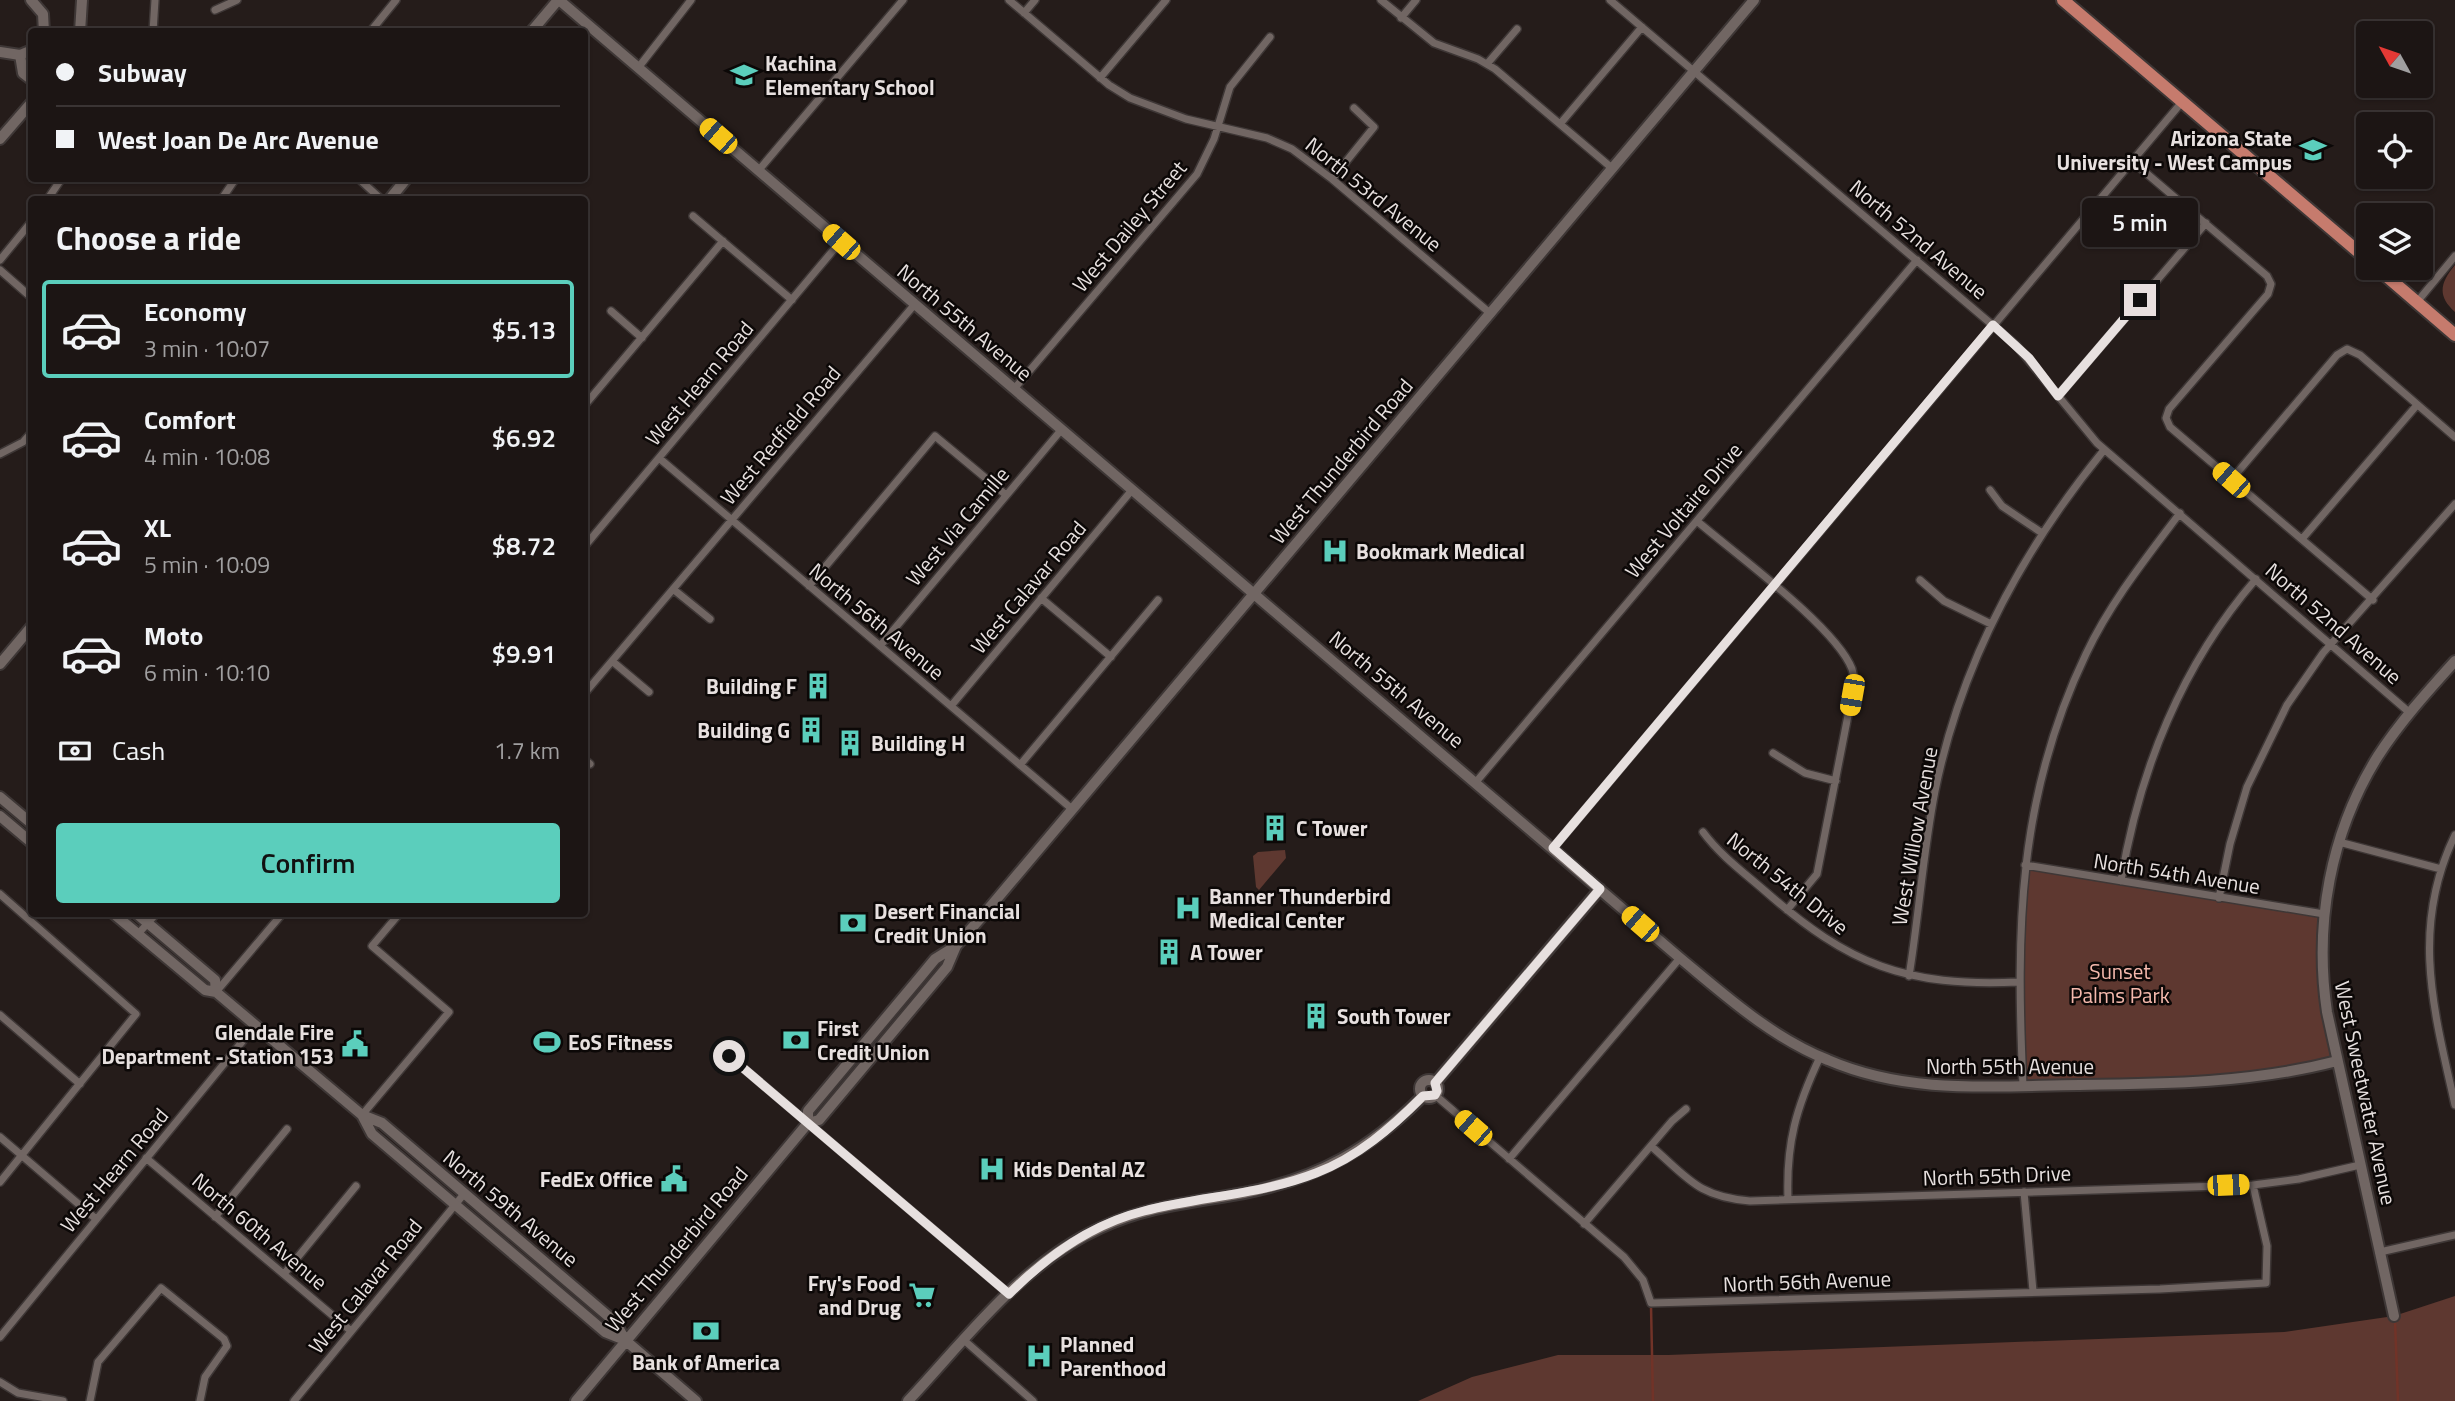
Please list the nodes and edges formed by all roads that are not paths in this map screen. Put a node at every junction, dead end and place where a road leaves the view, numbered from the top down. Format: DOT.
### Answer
graph roads {
  1 [pos="31,0"];
  2 [pos="82,0"];
  3 [pos="155,0"];
  4 [pos="237,0"];
  5 [pos="396,0"];
  6 [pos="558,0"];
  7 [pos="691,0"];
  8 [pos="903,0"];
  9 [pos="1009,0"];
  10 [pos="1035,0"];
  11 [pos="1166,0"];
  12 [pos="1381,0"];
  13 [pos="1416,0"];
  14 [pos="1611,0"];
  15 [pos="1755,0"];
  16 [pos="2063,0"];
  17 [pos="215,10"];
  18 [pos="1024,13"];
  19 [pos="1401,18"];
  20 [pos="1642,27"];
  21 [pos="44,28"];
  22 [pos="79,28"];
  23 [pos="153,28"];
  24 [pos="373,28"];
  25 [pos="534,28"];
  26 [pos="1517,29"];
  27 [pos="1270,37"];
  28 [pos="0,52"];
  29 [pos="28,52"];
  30 [pos="20,55"];
  31 [pos="1488,64"];
  32 [pos="638,68"];
  33 [pos="1695,71"];
  34 [pos="28,77"];
  35 [pos="1100,78"];
  36 [pos="2182,102"];
  37 [pos="28,107"];
  38 [pos="1354,108"];
  39 [pos="1560,124"];
  40 [pos="1217,127"];
  41 [pos="0,139"];
  42 [pos="2132,161"];
  43 [pos="1613,169"];
  44 [pos="758,171"];
  45 [pos="1332,179"];
  46 [pos="362,182"];
  47 [pos="404,182"];
  48 [pos="378,196"];
  49 [pos="392,196"];
  50 [pos="693,216"];
  51 [pos="2206,223"];
  52 [pos="28,226"];
  53 [pos="723,241"];
  54 [pos="841,242"];
  55 [pos="2356,250"];
  56 [pos="2455,256"];
  57 [pos="0,260"];
  58 [pos="1917,260"];
  59 [pos="0,270"];
  60 [pos="2391,280"];
  61 [pos="28,294"];
  62 [pos="792,300"];
  63 [pos="2417,302"];
  64 [pos="915,304"];
  65 [pos="611,311"];
  66 [pos="1490,314"];
  67 [pos="1993,325"];
  68 [pos="2455,335"];
  69 [pos="642,338"];
  70 [pos="1014,389"];
  71 [pos="2058,396"];
  72 [pos="588,401"];
  73 [pos="2417,405"];
  74 [pos="1062,429"];
  75 [pos="28,436"];
  76 [pos="2455,437"];
  77 [pos="2104,450"];
  78 [pos="0,454"];
  79 [pos="659,458"];
  80 [pos="2231,480"];
  81 [pos="1132,490"];
  82 [pos="1990,491"];
  83 [pos="1006,495"];
  84 [pos="2455,504"];
  85 [pos="2180,513"];
  86 [pos="731,520"];
  87 [pos="1697,521"];
  88 [pos="2042,533"];
  89 [pos="2302,539"];
  90 [pos="588,542"];
  91 [pos="2256,579"];
  92 [pos="1920,580"];
  93 [pos="808,586"];
  94 [pos="1773,587"];
  95 [pos="673,589"];
  96 [pos="1254,593"];
  97 [pos="1041,598"];
  98 [pos="1158,600"];
  99 [pos="2373,600"];
  100 [pos="710,619"];
  101 [pos="1992,624"];
  102 [pos="28,631"];
  103 [pos="2331,644"];
  104 [pos="880,646"];
  105 [pos="1111,657"];
  106 [pos="2455,660"];
  107 [pos="612,661"];
  108 [pos="0,664"];
  109 [pos="588,689"];
  110 [pos="649,692"];
  111 [pos="951,706"];
  112 [pos="2410,713"];
  113 [pos="1773,752"];
  114 [pos="1020,765"];
  115 [pos="1836,781"];
  116 [pos="1476,782"];
  117 [pos="0,797"];
  118 [pos="1072,809"];
  119 [pos="0,816"];
  120 [pos="28,821"];
  121 [pos="1703,832"];
  122 [pos="2455,835"];
  123 [pos="28,840"];
  124 [pos="2339,842"];
  125 [pos="1553,848"];
  126 [pos="2025,865"];
  127 [pos="2441,869"];
  128 [pos="2121,881"];
  129 [pos="1600,889"];
  130 [pos="0,894"];
  131 [pos="2219,898"];
  132 [pos="1787,910"];
  133 [pos="2324,914"];
  134 [pos="118,917"];
  135 [pos="141,917"];
  136 [pos="153,917"];
  137 [pos="279,917"];
  138 [pos="396,917"];
  139 [pos="148,923"];
  140 [pos="138,934"];
  141 [pos="956,946"];
  142 [pos="1680,958"];
  143 [pos="921,976"];
  144 [pos="1909,976"];
  145 [pos="2018,982"];
  146 [pos="216,992"];
  147 [pos="0,1015"];
  148 [pos="256,1026"];
  149 [pos="876,1052"];
  150 [pos="729,1056"];
  151 [pos="1820,1057"];
  152 [pos="2337,1061"];
  153 [pos="80,1084"];
  154 [pos="2023,1086"];
  155 [pos="1431,1091"];
  156 [pos="2455,1105"];
  157 [pos="1686,1109"];
  158 [pos="362,1115"];
  159 [pos="808,1123"];
  160 [pos="286,1129"];
  161 [pos="0,1137"];
  162 [pos="1651,1146"];
  163 [pos="22,1156"];
  164 [pos="146,1158"];
  165 [pos="1509,1159"];
  166 [pos="2360,1165"];
  167 [pos="0,1182"];
  168 [pos="2253,1185"];
  169 [pos="356,1186"];
  170 [pos="2024,1192"];
  171 [pos="464,1194"];
  172 [pos="1788,1199"];
  173 [pos="455,1205"];
  174 [pos="215,1217"];
  175 [pos="96,1219"];
  176 [pos="1584,1224"];
  177 [pos="2455,1235"];
  178 [pos="2380,1252"];
  179 [pos="513,1254"];
  180 [pos="550,1266"];
  181 [pos="284,1274"];
  182 [pos="2033,1291"];
  183 [pos="1009,1294"];
  184 [pos="2394,1316"];
  185 [pos="351,1331"];
  186 [pos="0,1337"];
  187 [pos="625,1340"];
  188 [pos="965,1340"];
  189 [pos="0,1382"];
  190 [pos="63,1401"];
  191 [pos="90,1401"];
  192 [pos="200,1401"];
  193 [pos="294,1401"];
  194 [pos="576,1401"];
  195 [pos="696,1401"];
  196 [pos="908,1401"];
  197 [pos="1033,1401"];
  1 -- 21 [label="street"];
  2 -- 22 [label="street"];
  3 -- 23 [label="street"];
  4 -- 17 [label="street"];
  5 -- 24 [label="street"];
  6 -- 25 [label="street"];
  6 -- 32 [label="street, North 55th Avenue"];
  7 -- 32 [label="street"];
  8 -- 44 [label="street"];
  9 -- 18 [label="street, North 53rd Avenue"];
  10 -- 18 [label="street"];
  11 -- 35 [label="street"];
  12 -- 19 [label="street"];
  13 -- 19 [label="street"];
  14 -- 20 [label="street, North 52nd Avenue"];
  15 -- 33 [label="street, West Thunderbird Road"];
  16 -- 36 [label="main road"];
  18 -- 35 [label="street, North 53rd Avenue"];
  19 -- 31 [label="street"];
  20 -- 33 [label="street, North 52nd Avenue"];
  20 -- 39 [label="street"];
  26 -- 31 [label="street"];
  27 -- 40 [label="street, West Dailey Street"];
  28 -- 30 [label="street"];
  29 -- 30 [label="street"];
  30 -- 34 [label="street"];
  31 -- 39 [label="street"];
  32 -- 44 [label="street, North 55th Avenue"];
  33 -- 43 [label="street, West Thunderbird Road"];
  33 -- 58 [label="street, North 52nd Avenue"];
  35 -- 40 [label="street, North 53rd Avenue"];
  36 -- 42 [label="street"];
  36 -- 55 [label="main road"];
  37 -- 41 [label="street"];
  38 -- 45 [label="street"];
  39 -- 43 [label="street"];
  40 -- 45 [label="street, North 53rd Avenue"];
  40 -- 70 [label="street, West Dailey Street"];
  42 -- 51 [label="street"];
  42 -- 67 [label="street"];
  43 -- 66 [label="street, West Thunderbird Road"];
  44 -- 54 [label="street, North 55th Avenue"];
  45 -- 66 [label="street, North 53rd Avenue"];
  46 -- 48 [label="street"];
  47 -- 49 [label="street"];
  50 -- 53 [label="street"];
  51 -- 71 [label="street"];
  51 -- 80 [label="street"];
  52 -- 57 [label="street"];
  53 -- 62 [label="street"];
  53 -- 69 [label="street"];
  54 -- 62 [label="street, West Hearn Road"];
  54 -- 64 [label="street, North 55th Avenue"];
  56 -- 63 [label="street"];
  58 -- 67 [label="street, North 52nd Avenue"];
  58 -- 87 [label="street, West Voltaire Drive"];
  59 -- 61 [label="street"];
  60 -- 63 [label="main road"];
  62 -- 79 [label="street, West Hearn Road"];
  63 -- 68 [label="main road"];
  64 -- 70 [label="street, North 55th Avenue"];
  64 -- 86 [label="street, West Redfield Road"];
  65 -- 69 [label="street"];
  66 -- 96 [label="street, West Thunderbird Road"];
  67 -- 71 [label="street, North 52nd Avenue"];
  67 -- 94 [label="street"];
  69 -- 72 [label="street"];
  70 -- 74 [label="street, North 55th Avenue"];
  71 -- 77 [label="street, North 52nd Avenue"];
  73 -- 76 [label="street"];
  73 -- 80 [label="street"];
  73 -- 89 [label="street"];
  74 -- 81 [label="street, North 55th Avenue"];
  74 -- 83 [label="street, West Via Camille"];
  75 -- 78 [label="street"];
  77 -- 85 [label="street, North 52nd Avenue"];
  77 -- 88 [label="street, West Willow Avenue"];
  79 -- 86 [label="street, North 56th Avenue"];
  79 -- 90 [label="street, West Hearn Road"];
  80 -- 89 [label="street"];
  81 -- 96 [label="street, North 55th Avenue"];
  81 -- 97 [label="street, West Calavar Road"];
  82 -- 88 [label="street"];
  83 -- 93 [label="street"];
  83 -- 104 [label="street, West Via Camille"];
  84 -- 99 [label="street"];
  85 -- 91 [label="street, North 52nd Avenue"];
  85 -- 126 [label="street"];
  86 -- 93 [label="street, North 56th Avenue"];
  86 -- 95 [label="street, West Redfield Road"];
  87 -- 94 [label="street"];
  87 -- 116 [label="street, West Voltaire Drive"];
  88 -- 101 [label="street, West Willow Avenue"];
  89 -- 99 [label="street"];
  91 -- 103 [label="street, North 52nd Avenue"];
  91 -- 128 [label="street"];
  92 -- 101 [label="street"];
  93 -- 104 [label="street, North 56th Avenue"];
  94 -- 115 [label="street"];
  94 -- 125 [label="street"];
  95 -- 100 [label="street"];
  95 -- 107 [label="street, West Redfield Road"];
  96 -- 116 [label="street, North 55th Avenue"];
  96 -- 118 [label="street, West Thunderbird Road"];
  97 -- 105 [label="street"];
  97 -- 111 [label="street, West Calavar Road"];
  98 -- 105 [label="street"];
  99 -- 103 [label="street"];
  101 -- 144 [label="street, West Willow Avenue"];
  102 -- 108 [label="street"];
  103 -- 112 [label="street, North 52nd Avenue"];
  103 -- 131 [label="street"];
  104 -- 111 [label="street, North 56th Avenue"];
  105 -- 114 [label="street"];
  106 -- 112 [label="street, West Sweetwater Avenue"];
  107 -- 109 [label="street, West Redfield Road"];
  107 -- 110 [label="street"];
  111 -- 114 [label="street, North 56th Avenue"];
  112 -- 124 [label="street, West Sweetwater Avenue"];
  113 -- 115 [label="street"];
  114 -- 118 [label="street, North 56th Avenue"];
  115 -- 132 [label="street"];
  116 -- 125 [label="street, North 55th Avenue"];
  117 -- 120 [label="street"];
  118 -- 141 [label="street, West Thunderbird Road"];
  119 -- 123 [label="street"];
  121 -- 132 [label="street, North 54th Drive"];
  122 -- 127 [label="street"];
  124 -- 127 [label="street"];
  124 -- 133 [label="street, West Sweetwater Avenue"];
  125 -- 129 [label="street, North 55th Avenue"];
  126 -- 128 [label="street, North 54th Avenue"];
  126 -- 145 [label="street"];
  127 -- 156 [label="street"];
  128 -- 131 [label="street, North 54th Avenue"];
  129 -- 142 [label="street, North 55th Avenue"];
  129 -- 155 [label="street"];
  130 -- 153 [label="street"];
  131 -- 133 [label="street, North 54th Avenue"];
  132 -- 144 [label="street, North 54th Drive"];
  133 -- 152 [label="street, West Sweetwater Avenue"];
  134 -- 140 [label="street, North 59th Avenue"];
  135 -- 139 [label="street, North 59th Avenue"];
  136 -- 139 [label="street"];
  137 -- 146 [label="street"];
  138 -- 158 [label="street"];
  139 -- 140 [label="street"];
  139 -- 146 [label="street, North 59th Avenue"];
  140 -- 146 [label="street, North 59th Avenue"];
  141 -- 143 [label="street, West Thunderbird Road"];
  141 -- 149 [label="street, West Thunderbird Road"];
  142 -- 151 [label="street, North 55th Avenue"];
  142 -- 165 [label="street"];
  143 -- 149 [label="street"];
  143 -- 159 [label="street, West Thunderbird Road"];
  144 -- 145 [label="street, North 54th Drive"];
  145 -- 154 [label="street"];
  146 -- 148 [label="street, North 59th Avenue"];
  147 -- 153 [label="street"];
  148 -- 158 [label="street, North 59th Avenue"];
  148 -- 164 [label="street, West Hearn Road"];
  149 -- 159 [label="street, West Thunderbird Road"];
  150 -- 159 [label="street"];
  151 -- 154 [label="street, North 55th Avenue"];
  151 -- 172 [label="street"];
  152 -- 154 [label="street, North 55th Avenue"];
  152 -- 166 [label="street, West Sweetwater Avenue"];
  153 -- 163 [label="street"];
  155 -- 165 [label="street, North 56th Avenue"];
  155 -- 183 [label="street"];
  157 -- 162 [label="street"];
  158 -- 171 [label="street, North 59th Avenue"];
  158 -- 173 [label="street, North 59th Avenue"];
  159 -- 183 [label="street"];
  159 -- 187 [label="street, West Thunderbird Road"];
  160 -- 174 [label="street"];
  161 -- 163 [label="street"];
  162 -- 172 [label="street, North 55th Drive"];
  162 -- 176 [label="street"];
  163 -- 167 [label="street"];
  163 -- 175 [label="street"];
  164 -- 174 [label="street, North 60th Avenue"];
  164 -- 175 [label="street, West Hearn Road"];
  165 -- 176 [label="street, North 56th Avenue"];
  166 -- 168 [label="street, North 55th Drive"];
  166 -- 178 [label="street, West Sweetwater Avenue"];
  168 -- 170 [label="street, North 55th Drive"];
  168 -- 182 [label="street, North 56th Avenue"];
  169 -- 181 [label="street"];
  170 -- 172 [label="street, North 55th Drive"];
  170 -- 182 [label="street"];
  171 -- 173 [label="street, West Calavar Road"];
  171 -- 180 [label="street, North 59th Avenue"];
  173 -- 179 [label="street, North 59th Avenue"];
  173 -- 185 [label="street, West Calavar Road"];
  174 -- 181 [label="street, North 60th Avenue"];
  175 -- 186 [label="street, West Hearn Road"];
  176 -- 182 [label="street, North 56th Avenue"];
  177 -- 178 [label="street"];
  178 -- 184 [label="street, West Sweetwater Avenue"];
  179 -- 180 [label="street"];
  179 -- 187 [label="street, North 59th Avenue"];
  180 -- 187 [label="street, North 59th Avenue"];
  181 -- 185 [label="street, North 60th Avenue"];
  183 -- 188 [label="street"];
  185 -- 193 [label="street, West Calavar Road"];
  187 -- 194 [label="street, West Thunderbird Road"];
  187 -- 195 [label="street, North 59th Avenue"];
  188 -- 196 [label="street"];
  188 -- 197 [label="street"];
  189 -- 190 [label="street"];
  191 -- 192 [label="street"];
}
